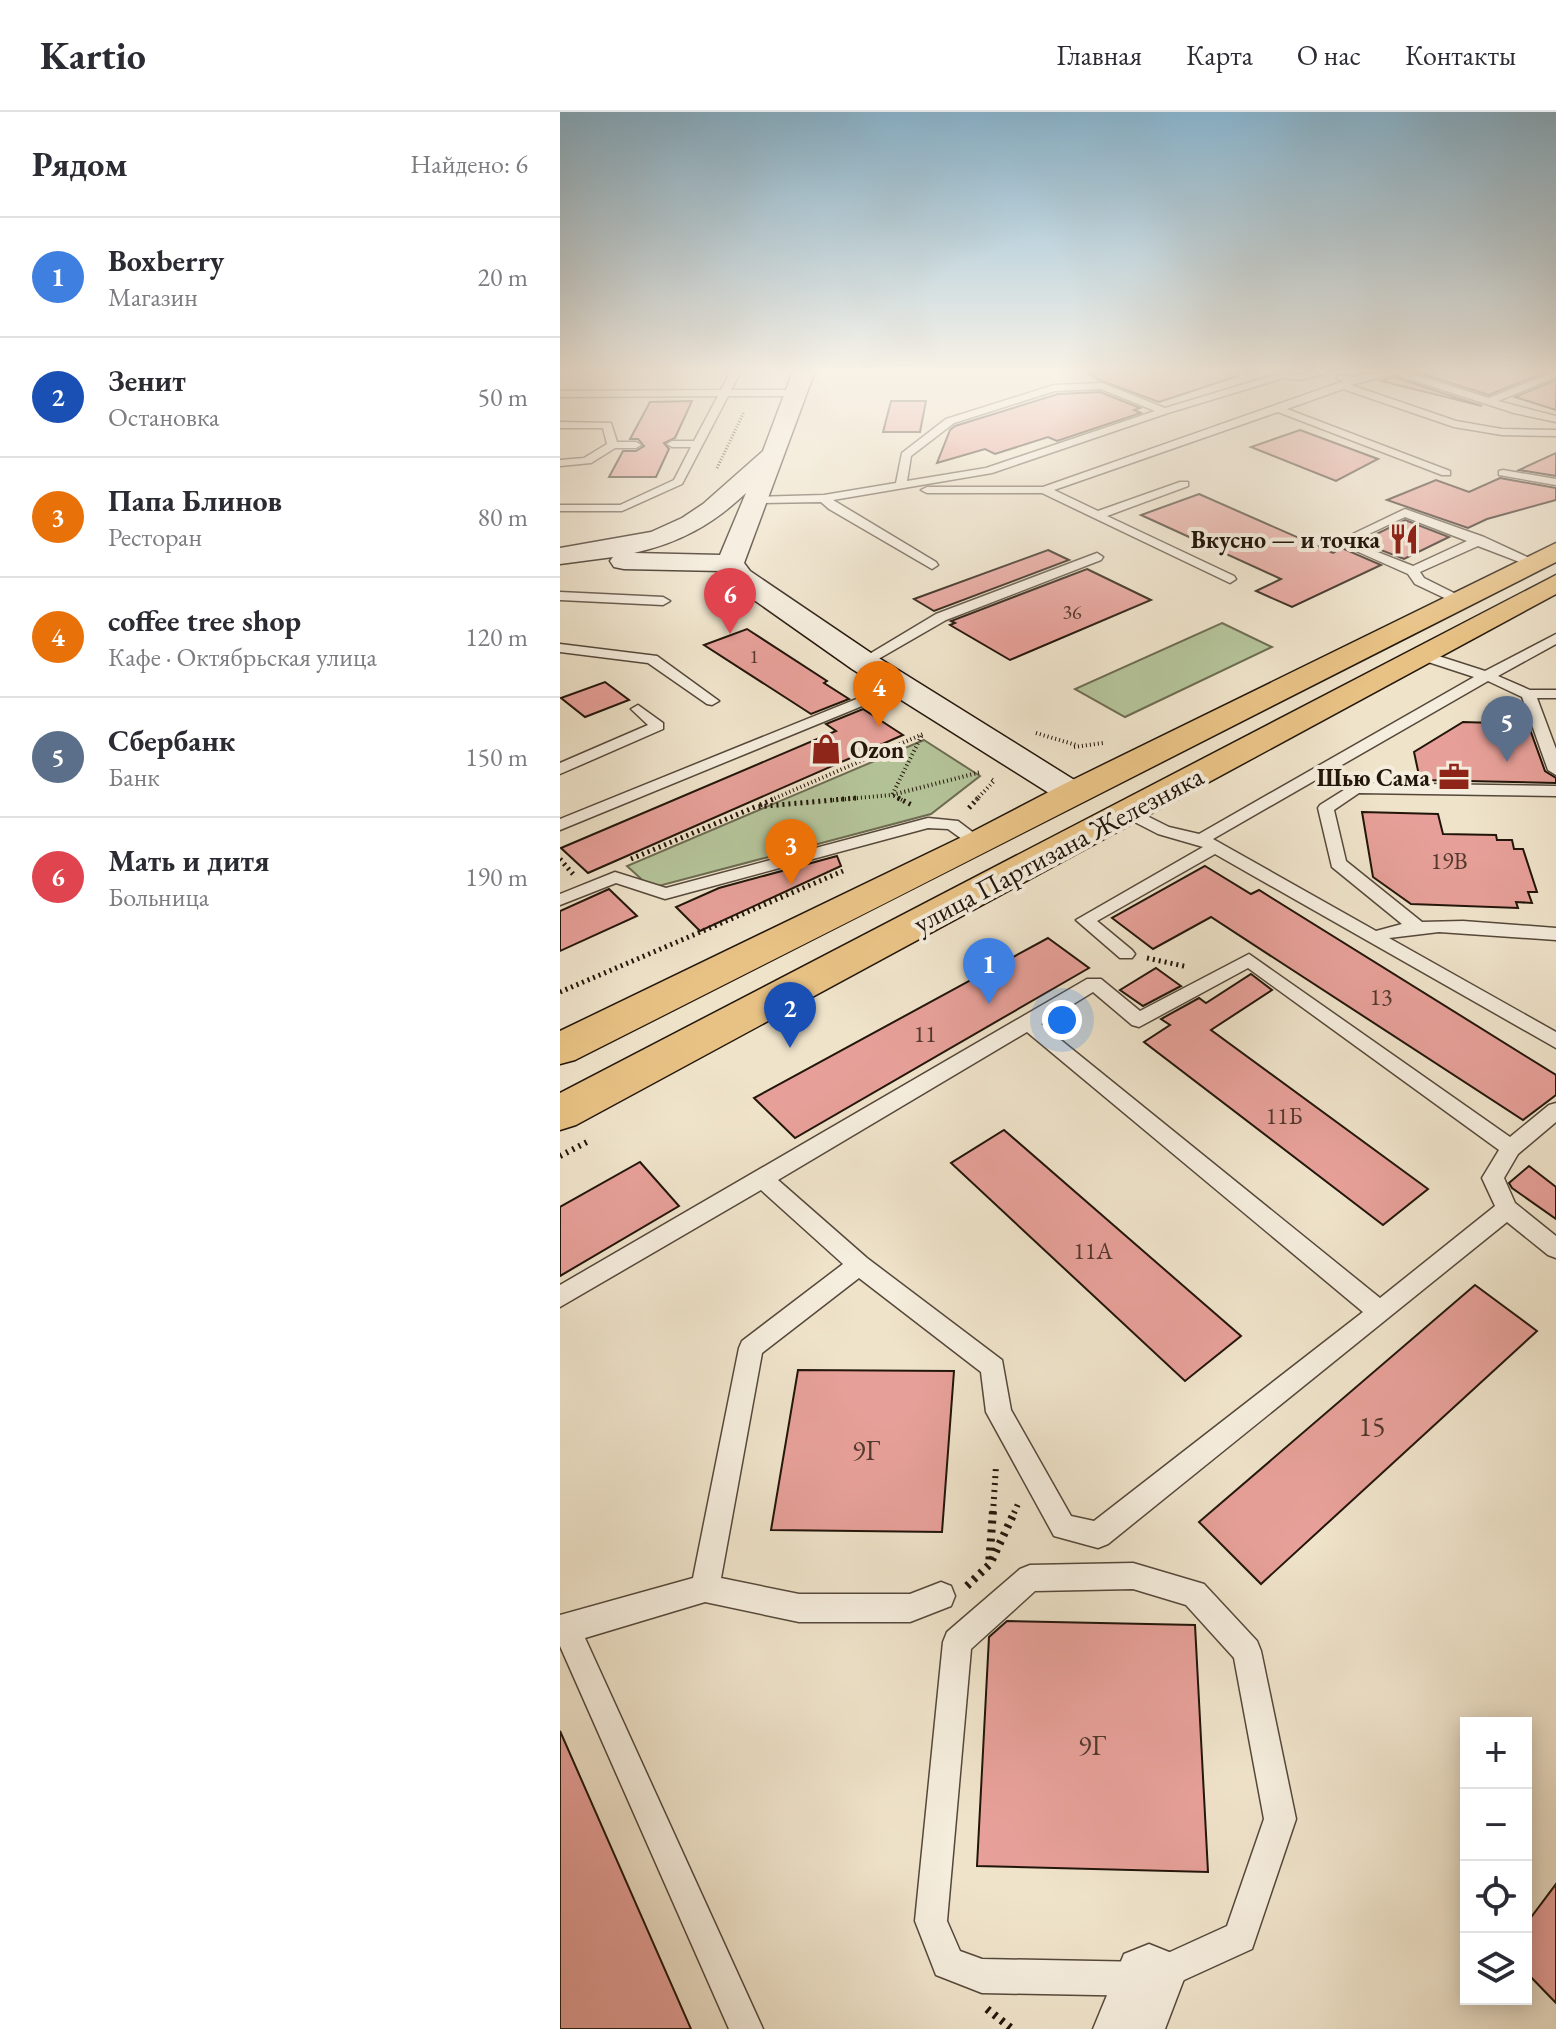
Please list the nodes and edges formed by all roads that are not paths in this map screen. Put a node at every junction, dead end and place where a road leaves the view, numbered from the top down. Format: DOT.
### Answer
graph roads {
  1 [pos="588,460"];
  2 [pos="690,460"];
  3 [pos="765,460"];
  4 [pos="768,460"];
  5 [pos="905,460"];
  6 [pos="1019,460"];
  7 [pos="1130,460"];
  8 [pos="1413,460"];
  9 [pos="560,463"];
  10 [pos="1446,473"];
  11 [pos="1503,473"];
  12 [pos="1556,482"];
  13 [pos="1184,484"];
  14 [pos="901,486"];
  15 [pos="876,490"];
  16 [pos="1044,490"];
  17 [pos="824,498"];
  18 [pos="755,500"];
  19 [pos="560,508"];
  20 [pos="1096,516"];
  21 [pos="1480,540"];
  22 [pos="1097,557"];
  23 [pos="560,558"];
  24 [pos="730,563"];
  25 [pos="932,565"];
  26 [pos="1549,566"];
  27 [pos="1413,571"];
  28 [pos="1230,579"];
  29 [pos="560,596"];
  30 [pos="1455,599"];
  31 [pos="663,601"];
  32 [pos="1556,638"];
  33 [pos="560,648"];
  34 [pos="1421,655"];
  35 [pos="863,662"];
  36 [pos="1487,676"];
  37 [pos="901,685"];
  38 [pos="1528,694"];
  39 [pos="1556,694"];
  40 [pos="712,701"];
  41 [pos="638,709"];
  42 [pos="560,769"];
  43 [pos="1556,770"];
  44 [pos="1556,791"];
  45 [pos="1072,793"];
  46 [pos="1127,812"];
  47 [pos="560,825"];
  48 [pos="979,843"];
  49 [pos="1208,843"];
  50 [pos="560,900"];
  51 [pos="1417,927"];
  52 [pos="1556,934"];
  53 [pos="1375,937"];
  54 [pos="1126,954"];
  55 [pos="1028,1023"];
  56 [pos="1556,1041"];
  57 [pos="560,1049"];
  58 [pos="1556,1110"];
  59 [pos="560,1113"];
  60 [pos="1511,1148"];
  61 [pos="761,1177"];
  62 [pos="1507,1209"];
  63 [pos="1556,1249"];
  64 [pos="859,1265"];
  65 [pos="560,1297"];
  66 [pos="1380,1312"];
  67 [pos="705,1588"];
  68 [pos="954,1591"];
  69 [pos="563,1629"];
  70 [pos="1139,2004"];
  71 [pos="746,2029"];
  1 -- 9 [label="lane"];
  2 -- 19 [label="lane"];
  3 -- 23 [label="street"];
  4 -- 18 [label="street"];
  5 -- 14 [label="lane"];
  6 -- 14 [label="lane"];
  7 -- 16 [label="lane"];
  8 -- 10 [label="lane"];
  11 -- 12 [label="lane"];
  13 -- 20 [label="lane"];
  14 -- 15 [label="lane"];
  15 -- 16 [label="lane"];
  15 -- 17 [label="lane"];
  16 -- 20 [label="lane"];
  17 -- 18 [label="lane"];
  17 -- 25 [label="lane"];
  18 -- 24 [label="street"];
  20 -- 28 [label="lane"];
  21 -- 26 [label="lane"];
  21 -- 27 [label="lane"];
  21 -- 27 [label="lane"];
  22 -- 35 [label="lane"];
  23 -- 24 [label="street"];
  24 -- 35 [label="street"];
  26 -- 30 [label="main road, улица Партизана Железняка"];
  26 -- 34 [label="main road, улица Партизана Железняка"];
  27 -- 30 [label="lane"];
  29 -- 31 [label="lane"];
  30 -- 45 [label="main road, улица Партизана Железняка"];
  32 -- 36 [label="lane"];
  33 -- 40 [label="lane"];
  34 -- 36 [label="lane"];
  34 -- 46 [label="main road, улица Партизана Железняка"];
  35 -- 37 [label="street"];
  36 -- 38 [label="lane"];
  36 -- 49 [label="lane"];
  37 -- 45 [label="street"];
  37 -- 47 [label="lane"];
  38 -- 39 [label="lane"];
  38 -- 43 [label="lane"];
  41 -- 42 [label="lane"];
  44 -- 51 [label="lane"];
  45 -- 46 [label="main road"];
  45 -- 48 [label="main road, улица Партизана Железняка"];
  46 -- 49 [label="lane"];
  46 -- 59 [label="main road, улица Партизана Железняка"];
  48 -- 50 [label="lane"];
  48 -- 57 [label="main road, улица Партизана Железняка"];
  49 -- 53 [label="lane"];
  49 -- 54 [label="lane"];
  51 -- 52 [label="lane"];
  51 -- 53 [label="lane"];
  53 -- 56 [label="lane"];
  55 -- 60 [label="lane"];
  55 -- 61 [label="lane"];
  55 -- 66 [label="lane"];
  58 -- 60 [label="lane"];
  60 -- 62 [label="lane"];
  61 -- 64 [label="lane"];
  61 -- 65 [label="lane"];
  62 -- 63 [label="lane"];
  62 -- 66 [label="lane"];
  64 -- 66 [label="lane"];
  64 -- 67 [label="lane"];
  67 -- 68 [label="lane"];
  67 -- 69 [label="lane"];
  69 -- 71 [label="lane"];
  70 -- 70 [label="lane"];
}
